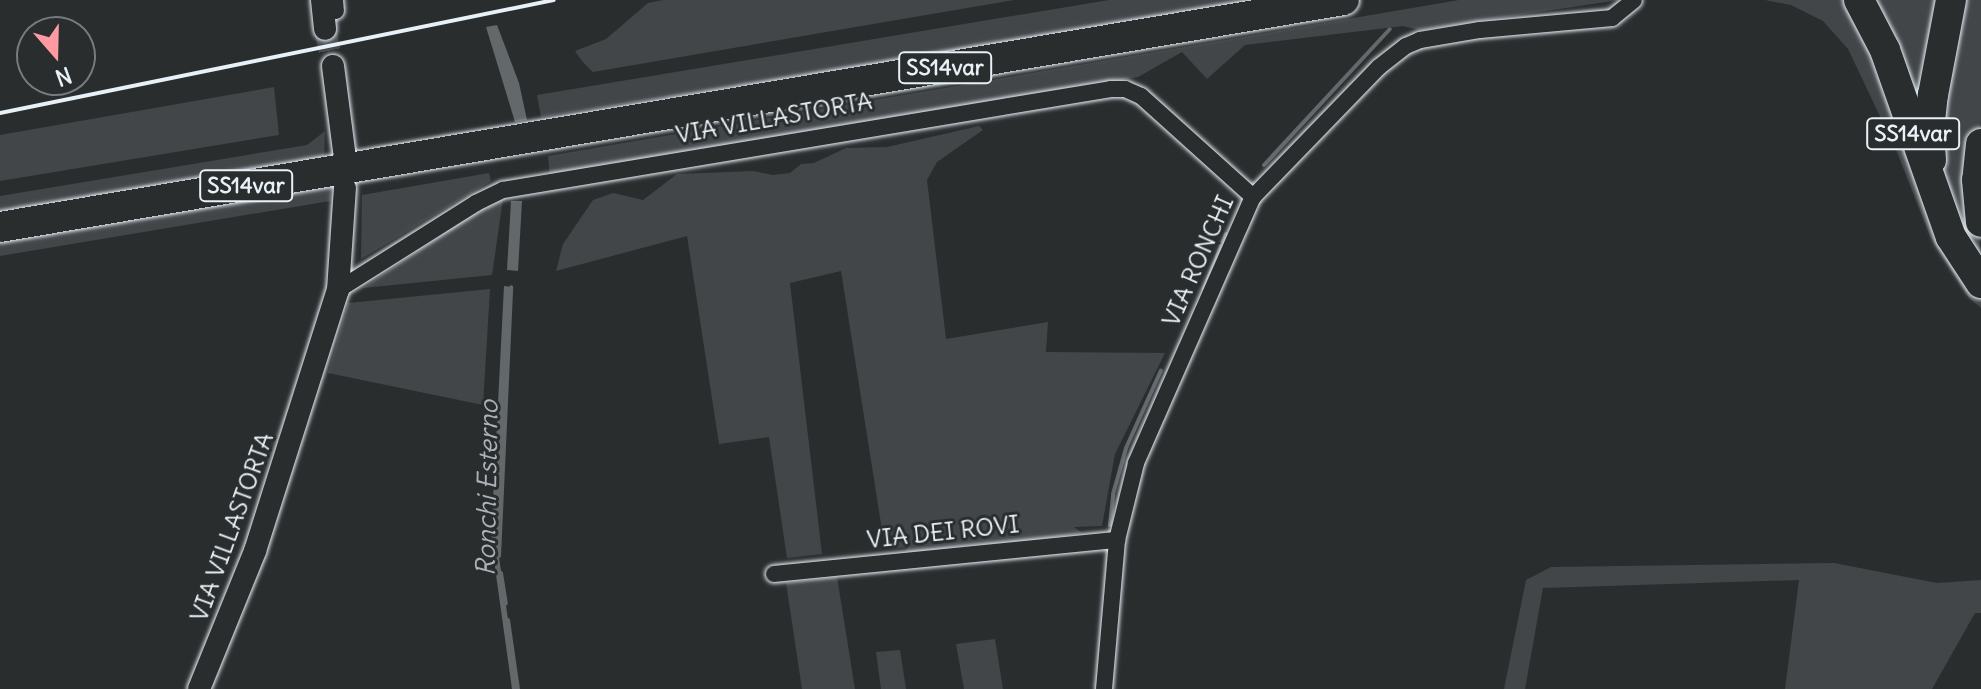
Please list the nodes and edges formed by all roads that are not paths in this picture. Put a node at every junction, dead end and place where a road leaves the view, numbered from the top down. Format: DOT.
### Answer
graph roads {
  1 [pos="1344,0"];
  2 [pos="1634,0"];
  3 [pos="1859,0"];
  4 [pos="1951,0"];
  5 [pos="333,66"];
  6 [pos="1981,144"];
  7 [pos="344,151"];
  8 [pos="345,188"];
  9 [pos="1253,197"];
  10 [pos="1943,217"];
  11 [pos="1981,222"];
  12 [pos="0,227"];
  13 [pos="1981,283"];
  14 [pos="338,290"];
  15 [pos="1117,540"];
  16 [pos="774,574"];
  17 [pos="199,689"];
  18 [pos="1104,689"];
  1 -- 12 [label="highway, SS14var"];
  2 -- 9 [label="street, VIA RONCHI"];
  3 -- 10 [label="highway, SS14var"];
  4 -- 10 [label="highway"];
  5 -- 7 [label="street"];
  6 -- 11 [label="highway"];
  8 -- 14 [label="street, VIA VILLASTORTA"];
  9 -- 14 [label="street, VIA VILLASTORTA"];
  9 -- 15 [label="street, VIA RONCHI"];
  10 -- 13 [label="highway"];
  14 -- 17 [label="street, VIA VILLASTORTA"];
  15 -- 16 [label="street, VIA DEI ROVI"];
  15 -- 18 [label="street, VIA RONCHI"];
}
